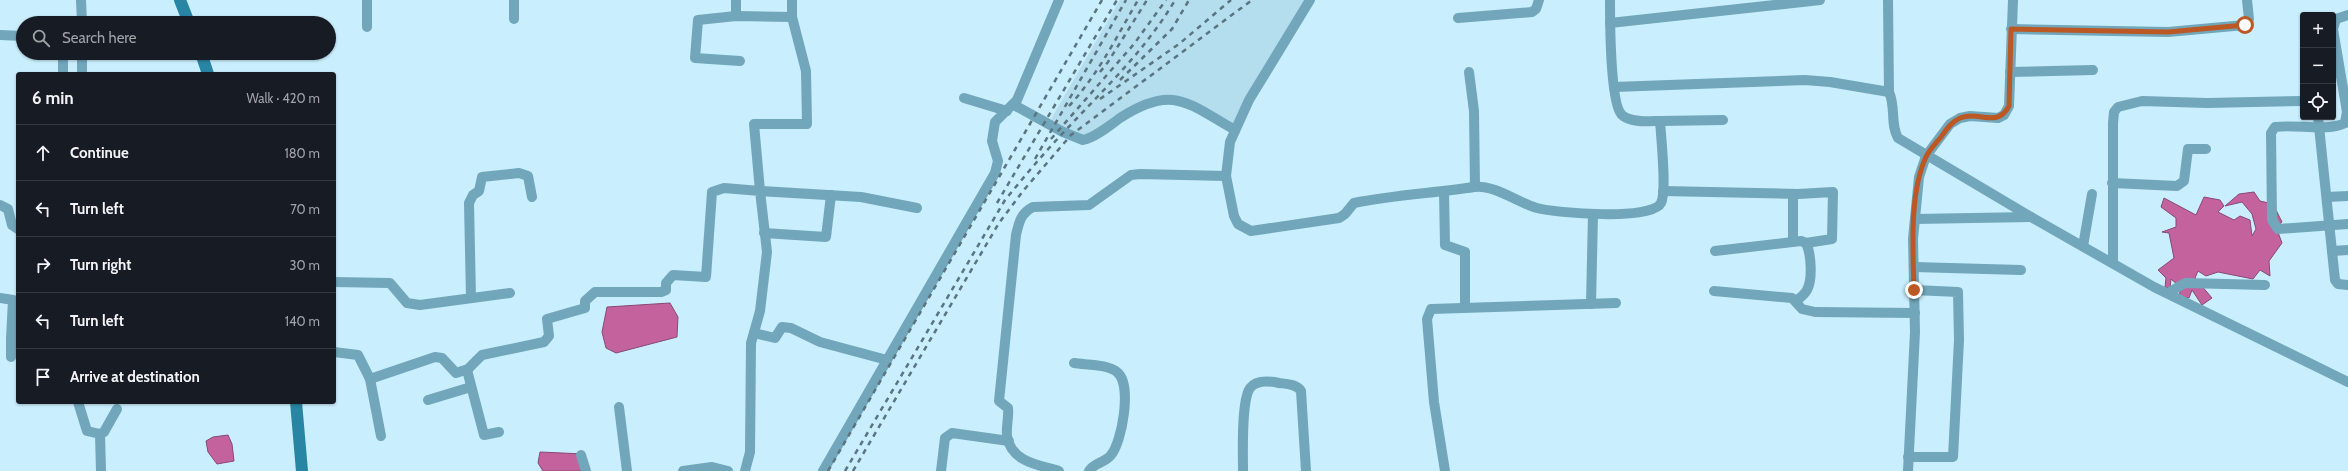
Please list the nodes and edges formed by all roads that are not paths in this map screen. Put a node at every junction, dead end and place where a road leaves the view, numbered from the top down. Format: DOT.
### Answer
graph roads {
  1 [pos="81,0"];
  2 [pos="180,0"];
  3 [pos="367,0"];
  4 [pos="514,0"];
  5 [pos="736,0"];
  6 [pos="792,0"];
  7 [pos="1059,0"];
  8 [pos="1310,0"];
  9 [pos="1539,0"];
  10 [pos="1610,0"];
  11 [pos="1820,0"];
  12 [pos="1888,0"];
  13 [pos="2013,0"];
  14 [pos="2247,0"];
  15 [pos="2348,15"];
  16 [pos="82,16"];
  17 [pos="186,16"];
  18 [pos="736,16"];
  19 [pos="792,17"];
  20 [pos="1458,18"];
  21 [pos="514,19"];
  22 [pos="1610,22"];
  23 [pos="367,27"];
  24 [pos="2011,29"];
  25 [pos="0,35"];
  26 [pos="16,36"];
  27 [pos="63,60"];
  28 [pos="82,60"];
  29 [pos="203,60"];
  30 [pos="740,61"];
  31 [pos="2093,70"];
  32 [pos="63,72"];
  33 [pos="82,72"];
  34 [pos="207,72"];
  35 [pos="1469,72"];
  36 [pos="2010,72"];
  37 [pos="1614,87"];
  38 [pos="1888,92"];
  39 [pos="964,98"];
  40 [pos="2300,102"];
  41 [pos="1010,108"];
  42 [pos="1722,120"];
  43 [pos="1660,121"];
  44 [pos="2318,122"];
  45 [pos="1235,130"];
  46 [pos="2206,149"];
  47 [pos="1926,156"];
  48 [pos="1226,176"];
  49 [pos="2112,183"];
  50 [pos="1475,187"];
  51 [pos="760,191"];
  52 [pos="1663,191"];
  53 [pos="1444,192"];
  54 [pos="1793,194"];
  55 [pos="2092,194"];
  56 [pos="831,195"];
  57 [pos="2348,196"];
  58 [pos="532,197"];
  59 [pos="2327,197"];
  60 [pos="0,205"];
  61 [pos="917,208"];
  62 [pos="1593,214"];
  63 [pos="2031,218"];
  64 [pos="1915,219"];
  65 [pos="2348,224"];
  66 [pos="2330,226"];
  67 [pos="16,228"];
  68 [pos="764,233"];
  69 [pos="1793,242"];
  70 [pos="1806,243"];
  71 [pos="2083,246"];
  72 [pos="2348,250"];
  73 [pos="1715,251"];
  74 [pos="2332,251"];
  75 [pos="2113,263"];
  76 [pos="1914,267"];
  77 [pos="2021,270"];
  78 [pos="336,282"];
  79 [pos="2265,285"];
  80 [pos="2348,285"];
  81 [pos="1914,290"];
  82 [pos="1714,291"];
  83 [pos="510,293"];
  84 [pos="2168,293"];
  85 [pos="0,298"];
  86 [pos="471,298"];
  87 [pos="1796,301"];
  88 [pos="1616,303"];
  89 [pos="1591,304"];
  90 [pos="1465,307"];
  91 [pos="1915,312"];
  92 [pos="754,333"];
  93 [pos="15,338"];
  94 [pos="336,352"];
  95 [pos="11,357"];
  96 [pos="887,360"];
  97 [pos="1074,363"];
  98 [pos="467,370"];
  99 [pos="370,379"];
  100 [pos="2348,382"];
  101 [pos="471,387"];
  102 [pos="428,400"];
  103 [pos="79,404"];
  104 [pos="296,404"];
  105 [pos="619,407"];
  106 [pos="116,409"];
  107 [pos="499,432"];
  108 [pos="100,434"];
  109 [pos="381,436"];
  110 [pos="1009,441"];
  111 [pos="581,455"];
  112 [pos="1908,458"];
  113 [pos="101,471"];
  114 [pos="302,471"];
  115 [pos="586,471"];
  116 [pos="627,471"];
  117 [pos="683,471"];
  118 [pos="728,471"];
  119 [pos="745,471"];
  120 [pos="823,471"];
  121 [pos="942,471"];
  122 [pos="1059,471"];
  123 [pos="1089,471"];
  124 [pos="1244,471"];
  125 [pos="1306,471"];
  126 [pos="1445,471"];
  127 [pos="1908,471"];
  1 -- 16 [label="street"];
  2 -- 17 [label="main road"];
  3 -- 23 [label="street"];
  4 -- 21 [label="street"];
  5 -- 18 [label="street"];
  6 -- 19 [label="street"];
  7 -- 41 [label="street"];
  8 -- 45 [label="street"];
  9 -- 20 [label="street"];
  10 -- 22 [label="street"];
  11 -- 22 [label="street"];
  12 -- 38 [label="street"];
  13 -- 24 [label="street"];
  14 -- 24 [label="street"];
  15 -- 44 [label="street"];
  18 -- 19 [label="street"];
  18 -- 30 [label="street"];
  19 -- 51 [label="street"];
  22 -- 37 [label="street"];
  24 -- 36 [label="street"];
  25 -- 26 [label="street"];
  27 -- 32 [label="street"];
  28 -- 33 [label="street"];
  29 -- 34 [label="main road"];
  31 -- 36 [label="street"];
  35 -- 50 [label="street"];
  36 -- 47 [label="street"];
  37 -- 38 [label="street"];
  37 -- 43 [label="street"];
  38 -- 47 [label="street"];
  39 -- 41 [label="street"];
  40 -- 49 [label="street"];
  41 -- 45 [label="street"];
  41 -- 96 [label="street"];
  42 -- 43 [label="street"];
  43 -- 52 [label="street"];
  44 -- 59 [label="street"];
  44 -- 66 [label="street"];
  45 -- 48 [label="street"];
  46 -- 49 [label="street"];
  47 -- 63 [label="street"];
  47 -- 64 [label="street"];
  48 -- 53 [label="street"];
  48 -- 110 [label="street"];
  49 -- 75 [label="street"];
  50 -- 53 [label="street"];
  50 -- 62 [label="street"];
  51 -- 56 [label="street"];
  51 -- 68 [label="street"];
  51 -- 98 [label="street"];
  52 -- 54 [label="street"];
  52 -- 62 [label="street"];
  53 -- 90 [label="street"];
  54 -- 69 [label="street"];
  54 -- 70 [label="street"];
  55 -- 71 [label="street"];
  56 -- 61 [label="street"];
  56 -- 68 [label="street"];
  57 -- 59 [label="street"];
  58 -- 86 [label="street"];
  59 -- 66 [label="street"];
  60 -- 67 [label="street"];
  62 -- 89 [label="street"];
  63 -- 64 [label="street"];
  63 -- 71 [label="street"];
  64 -- 76 [label="street"];
  65 -- 66 [label="street"];
  66 -- 74 [label="street"];
  68 -- 92 [label="street"];
  69 -- 70 [label="street"];
  69 -- 73 [label="street"];
  70 -- 87 [label="street"];
  71 -- 75 [label="street"];
  72 -- 74 [label="street"];
  74 -- 80 [label="street"];
  75 -- 84 [label="street"];
  76 -- 77 [label="street"];
  76 -- 81 [label="street"];
  78 -- 86 [label="street"];
  79 -- 84 [label="street"];
  81 -- 91 [label="street"];
  81 -- 112 [label="street"];
  82 -- 87 [label="street"];
  83 -- 86 [label="street"];
  84 -- 100 [label="street"];
  85 -- 93 [label="street"];
  87 -- 91 [label="street"];
  88 -- 89 [label="street"];
  89 -- 90 [label="street"];
  90 -- 126 [label="street"];
  91 -- 112 [label="street"];
  92 -- 96 [label="street"];
  92 -- 119 [label="street"];
  93 -- 95 [label="street"];
  94 -- 99 [label="street"];
  96 -- 120 [label="street"];
  97 -- 123 [label="street"];
  98 -- 99 [label="street"];
  98 -- 101 [label="street"];
  99 -- 109 [label="street"];
  101 -- 102 [label="street"];
  101 -- 107 [label="street"];
  103 -- 108 [label="street"];
  104 -- 114 [label="main road"];
  105 -- 116 [label="street"];
  106 -- 108 [label="street"];
  108 -- 113 [label="street"];
  110 -- 121 [label="street"];
  110 -- 122 [label="street"];
  111 -- 115 [label="street"];
  112 -- 127 [label="street"];
  117 -- 118 [label="street"];
  124 -- 125 [label="street"];
}
